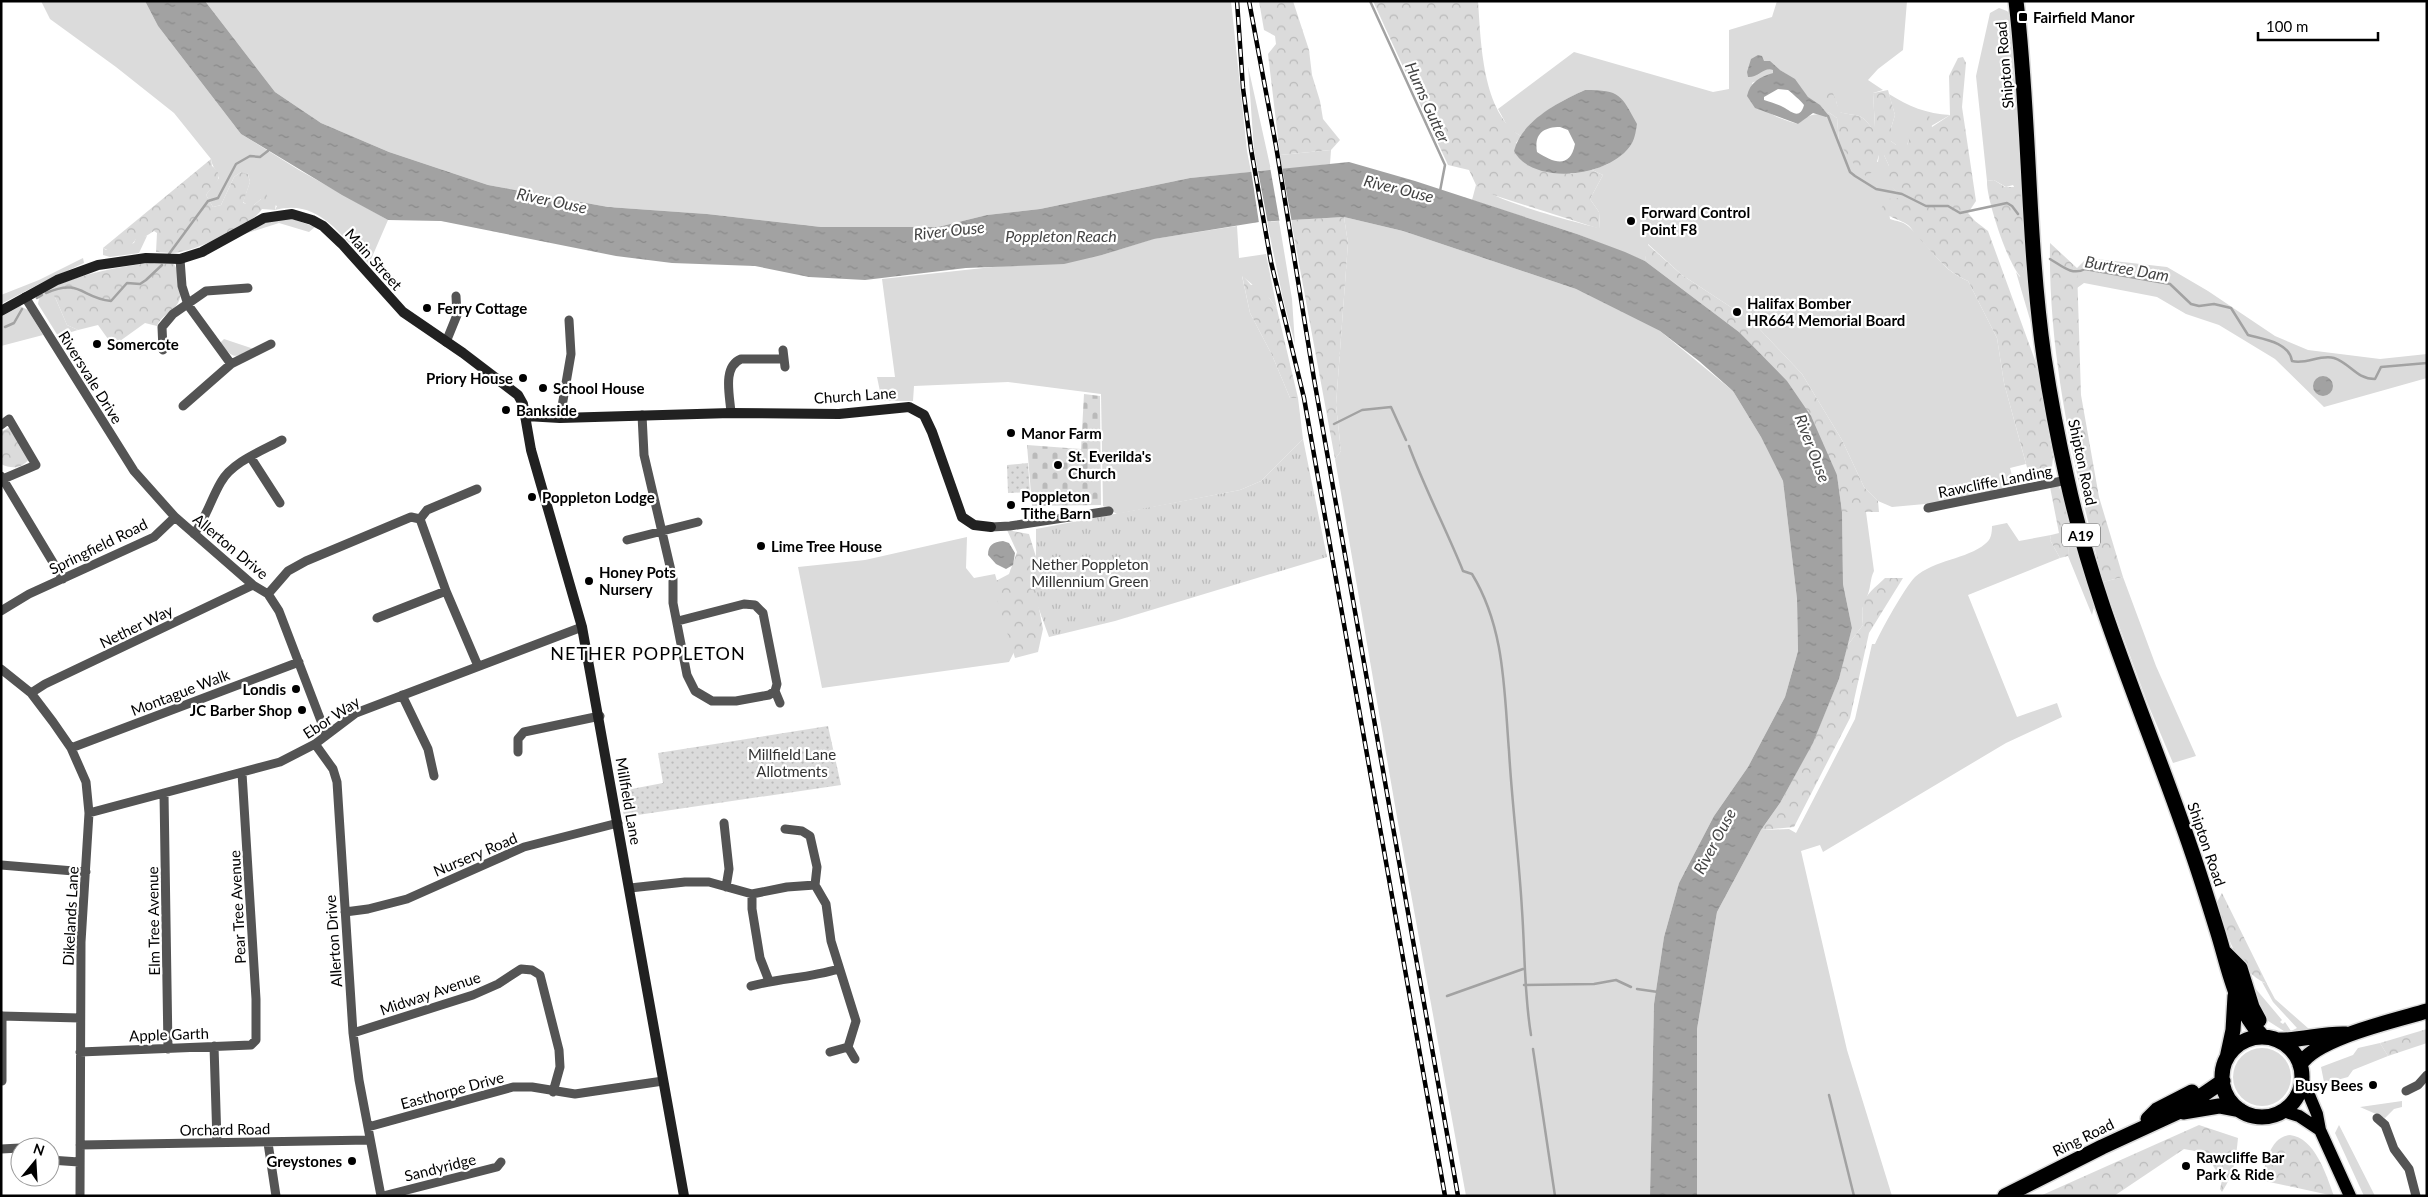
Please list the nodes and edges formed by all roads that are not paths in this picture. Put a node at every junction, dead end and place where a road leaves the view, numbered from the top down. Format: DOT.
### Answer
graph roads {
  1 [pos="2016,1"];
  2 [pos="176,259"];
  3 [pos="248,288"];
  4 [pos="456,296"];
  5 [pos="25,297"];
  6 [pos="188,305"];
  7 [pos="1,311"];
  8 [pos="569,320"];
  9 [pos="446,342"];
  10 [pos="271,344"];
  11 [pos="162,350"];
  12 [pos="784,359"];
  13 [pos="231,364"];
  14 [pos="183,406"];
  15 [pos="731,413"];
  16 [pos="642,415"];
  17 [pos="526,416"];
  18 [pos="560,418"];
  19 [pos="1,425"];
  20 [pos="282,440"];
  21 [pos="251,458"];
  22 [pos="2,477"];
  23 [pos="2067,480"];
  24 [pos="477,489"];
  25 [pos="280,503"];
  26 [pos="1928,508"];
  27 [pos="1109,511"];
  28 [pos="175,517"];
  29 [pos="420,519"];
  30 [pos="698,522"];
  31 [pos="991,527"];
  32 [pos="662,532"];
  33 [pos="194,534"];
  34 [pos="627,540"];
  35 [pos="63,578"];
  36 [pos="253,585"];
  37 [pos="446,591"];
  38 [pos="268,594"];
  39 [pos="1,611"];
  40 [pos="377,618"];
  41 [pos="678,621"];
  42 [pos="582,627"];
  43 [pos="299,662"];
  44 [pos="478,666"];
  45 [pos="1,669"];
  46 [pos="775,691"];
  47 [pos="31,693"];
  48 [pos="402,696"];
  49 [pos="780,703"];
  50 [pos="600,716"];
  51 [pos="326,734"];
  52 [pos="315,744"];
  53 [pos="71,748"];
  54 [pos="518,752"];
  55 [pos="242,772"];
  56 [pos="434,776"];
  57 [pos="164,793"];
  58 [pos="88,812"];
  59 [pos="724,822"];
  60 [pos="618,824"];
  61 [pos="785,829"];
  62 [pos="1,865"];
  63 [pos="86,872"];
  64 [pos="815,885"];
  65 [pos="726,887"];
  66 [pos="630,888"];
  67 [pos="752,894"];
  68 [pos="345,912"];
  69 [pos="2224,952"];
  70 [pos="838,969"];
  71 [pos="769,982"];
  72 [pos="751,986"];
  73 [pos="2235,996"];
  74 [pos="2427,1010"];
  75 [pos="1,1016"];
  76 [pos="80,1018"];
  77 [pos="2371,1028"];
  78 [pos="353,1033"];
  79 [pos="2346,1034"];
  80 [pos="2276,1039"];
  81 [pos="256,1040"];
  82 [pos="2230,1044"];
  83 [pos="214,1046"];
  84 [pos="848,1047"];
  85 [pos="168,1049"];
  86 [pos="80,1052"];
  87 [pos="830,1052"];
  88 [pos="855,1059"];
  89 [pos="2227,1059"];
  90 [pos="2302,1076"];
  91 [pos="2427,1076"];
  92 [pos="2,1081"];
  93 [pos="663,1081"];
  94 [pos="2223,1081"];
  95 [pos="2406,1091"];
  96 [pos="553,1092"];
  97 [pos="2240,1110"];
  98 [pos="2283,1111"];
  99 [pos="2178,1112"];
  100 [pos="2377,1118"];
  101 [pos="368,1127"];
  102 [pos="2138,1129"];
  103 [pos="2320,1130"];
  104 [pos="370,1140"];
  105 [pos="217,1142"];
  106 [pos="268,1142"];
  107 [pos="80,1145"];
  108 [pos="60,1161"];
  109 [pos="79,1162"];
  110 [pos="501,1162"];
  111 [pos="80,1196"];
  112 [pos="276,1196"];
  113 [pos="382,1196"];
  114 [pos="684,1196"];
  115 [pos="2005,1196"];
  116 [pos="2350,1196"];
  117 [pos="2416,1196"];
  1 -- 23 [label="highway, Shipton Road / A19"];
  2 -- 5 [label="street"];
  2 -- 6 [label="street"];
  2 -- 9 [label="street, Main Street"];
  3 -- 6 [label="street"];
  4 -- 9 [label="street"];
  5 -- 7 [label="street"];
  5 -- 28 [label="street, Riversvale Drive"];
  6 -- 11 [label="street"];
  6 -- 13 [label="street"];
  8 -- 18 [label="street"];
  9 -- 17 [label="street, Main Street"];
  10 -- 13 [label="street"];
  12 -- 15 [label="street"];
  13 -- 14 [label="street"];
  15 -- 16 [label="street, Church Lane"];
  15 -- 31 [label="street, Church Lane"];
  16 -- 18 [label="street, Church Lane"];
  16 -- 32 [label="street"];
  17 -- 18 [label="street, Church Lane"];
  17 -- 42 [label="street, Millfield Lane"];
  19 -- 22 [label="street"];
  20 -- 21 [label="street"];
  21 -- 25 [label="street"];
  21 -- 33 [label="street"];
  22 -- 35 [label="street"];
  23 -- 26 [label="street, Rawcliffe Landing"];
  23 -- 69 [label="highway, Shipton Road / A19"];
  24 -- 29 [label="street"];
  27 -- 31 [label="street, Church Lane"];
  28 -- 33 [label="street, Allerton Drive"];
  28 -- 35 [label="street, Springfield Road"];
  29 -- 37 [label="street"];
  29 -- 38 [label="street"];
  30 -- 32 [label="street"];
  32 -- 34 [label="street"];
  32 -- 41 [label="street"];
  33 -- 36 [label="street, Allerton Drive"];
  35 -- 39 [label="street, Springfield Road"];
  36 -- 38 [label="street, Allerton Drive"];
  36 -- 47 [label="street, Nether Way"];
  37 -- 40 [label="street"];
  37 -- 44 [label="street"];
  38 -- 43 [label="street, Allerton Drive"];
  41 -- 46 [label="street"];
  41 -- 46 [label="street"];
  42 -- 44 [label="street, Ebor Way"];
  42 -- 50 [label="street, Millfield Lane"];
  43 -- 51 [label="street, Allerton Drive"];
  43 -- 53 [label="street, Montague Walk"];
  44 -- 48 [label="street, Ebor Way"];
  45 -- 47 [label="street, Dikelands Lane"];
  46 -- 49 [label="street"];
  47 -- 53 [label="street, Dikelands Lane"];
  48 -- 51 [label="street, Ebor Way"];
  48 -- 56 [label="street"];
  50 -- 54 [label="street"];
  50 -- 60 [label="street, Millfield Lane"];
  51 -- 52 [label="street, Ebor Way"];
  52 -- 55 [label="street, Ebor Way"];
  52 -- 68 [label="street, Allerton Drive"];
  53 -- 58 [label="street, Dikelands Lane"];
  55 -- 57 [label="street, Ebor Way"];
  55 -- 81 [label="street, Pear Tree Avenue"];
  57 -- 58 [label="street, Ebor Way"];
  57 -- 85 [label="street, Elm Tree Avenue"];
  58 -- 63 [label="street, Dikelands Lane"];
  59 -- 65 [label="street"];
  60 -- 66 [label="street, Millfield Lane"];
  60 -- 68 [label="street, Nursery Road"];
  61 -- 64 [label="street"];
  62 -- 63 [label="street"];
  63 -- 76 [label="street, Dikelands Lane"];
  64 -- 67 [label="street"];
  64 -- 70 [label="street"];
  65 -- 66 [label="street"];
  65 -- 67 [label="street"];
  66 -- 93 [label="street, Millfield Lane"];
  67 -- 71 [label="street"];
  68 -- 78 [label="street, Allerton Drive"];
  69 -- 73 [label="highway, Shipton Road / A19"];
  69 -- 80 [label="highway"];
  70 -- 71 [label="street"];
  70 -- 84 [label="street"];
  71 -- 72 [label="street"];
  73 -- 80 [label="highway, Shipton Road / A19"];
  73 -- 82 [label="highway, Shipton Road / A19"];
  74 -- 77 [label="highway"];
  75 -- 76 [label="street"];
  75 -- 92 [label="street"];
  76 -- 86 [label="street, Dikelands Lane"];
  77 -- 79 [label="highway"];
  77 -- 90 [label="highway"];
  78 -- 96 [label="street, Midway Avenue"];
  78 -- 101 [label="street, Allerton Drive"];
  79 -- 80 [label="highway"];
  79 -- 90 [label="highway"];
  80 -- 89 [label="highway"];
  80 -- 90 [label="highway"];
  81 -- 83 [label="street, Apple Garth"];
  82 -- 89 [label="highway, Shipton Road / A19"];
  82 -- 102 [label="highway"];
  83 -- 85 [label="street, Apple Garth"];
  83 -- 105 [label="street"];
  84 -- 87 [label="street"];
  84 -- 88 [label="street"];
  85 -- 86 [label="street, Apple Garth"];
  86 -- 107 [label="street, Dikelands Lane"];
  89 -- 94 [label="highway"];
  90 -- 98 [label="highway"];
  90 -- 103 [label="main road"];
  91 -- 95 [label="street"];
  93 -- 96 [label="street, Easthorpe Drive"];
  93 -- 114 [label="street, Millfield Lane"];
  94 -- 97 [label="highway"];
  94 -- 99 [label="highway, Ring Road"];
  96 -- 101 [label="street, Easthorpe Drive"];
  97 -- 98 [label="highway"];
  97 -- 99 [label="highway, Ring Road"];
  98 -- 103 [label="main road"];
  99 -- 102 [label="highway, Ring Road"];
  100 -- 117 [label="street"];
  101 -- 104 [label="street, Allerton Drive"];
  102 -- 115 [label="highway, Ring Road"];
  103 -- 116 [label="main road"];
  104 -- 106 [label="street, Orchard Road"];
  104 -- 113 [label="street, Allerton Drive"];
  105 -- 106 [label="street, Orchard Road"];
  105 -- 107 [label="street, Orchard Road"];
  106 -- 112 [label="street"];
  107 -- 109 [label="street, Dikelands Lane"];
  108 -- 109 [label="street"];
  109 -- 111 [label="street, Dikelands Lane"];
  110 -- 113 [label="street, Sandyridge"];
}
